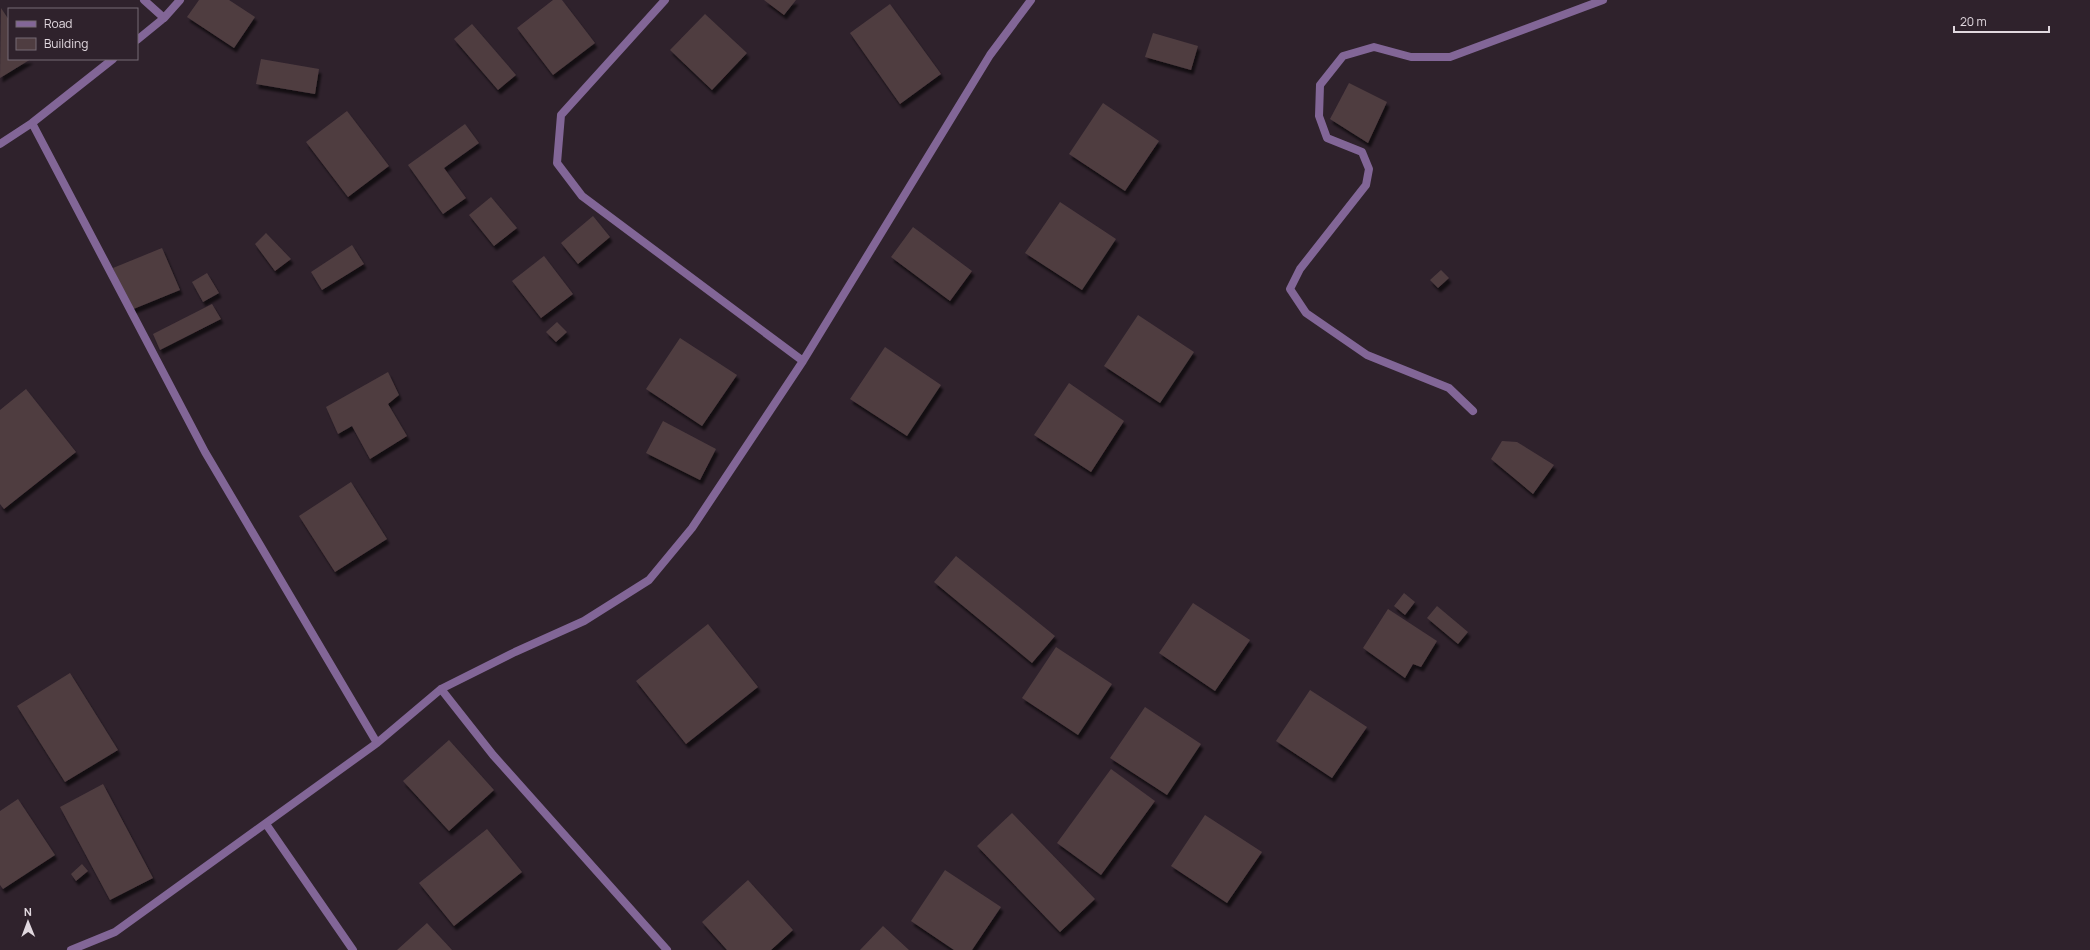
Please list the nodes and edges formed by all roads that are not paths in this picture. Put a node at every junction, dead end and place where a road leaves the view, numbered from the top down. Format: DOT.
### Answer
graph roads {
  1 [pos="144,0"];
  2 [pos="180,0"];
  3 [pos="665,0"];
  4 [pos="1031,0"];
  5 [pos="1603,0"];
  6 [pos="164,18"];
  7 [pos="138,39"];
  8 [pos="112,60"];
  9 [pos="32,123"];
  10 [pos="0,144"];
  11 [pos="803,361"];
  12 [pos="1473,412"];
  13 [pos="441,689"];
  14 [pos="377,743"];
  15 [pos="266,824"];
  16 [pos="71,950"];
  17 [pos="353,950"];
  18 [pos="667,950"];
  1 -- 6 [label="street"];
  2 -- 6 [label="street"];
  3 -- 11 [label="street"];
  4 -- 11 [label="street"];
  5 -- 12 [label="street"];
  6 -- 7 [label="street"];
  8 -- 9 [label="street"];
  9 -- 10 [label="street"];
  9 -- 14 [label="street"];
  11 -- 13 [label="street"];
  13 -- 14 [label="street"];
  13 -- 18 [label="street"];
  14 -- 15 [label="street"];
  15 -- 16 [label="street"];
  15 -- 17 [label="street"];
}
